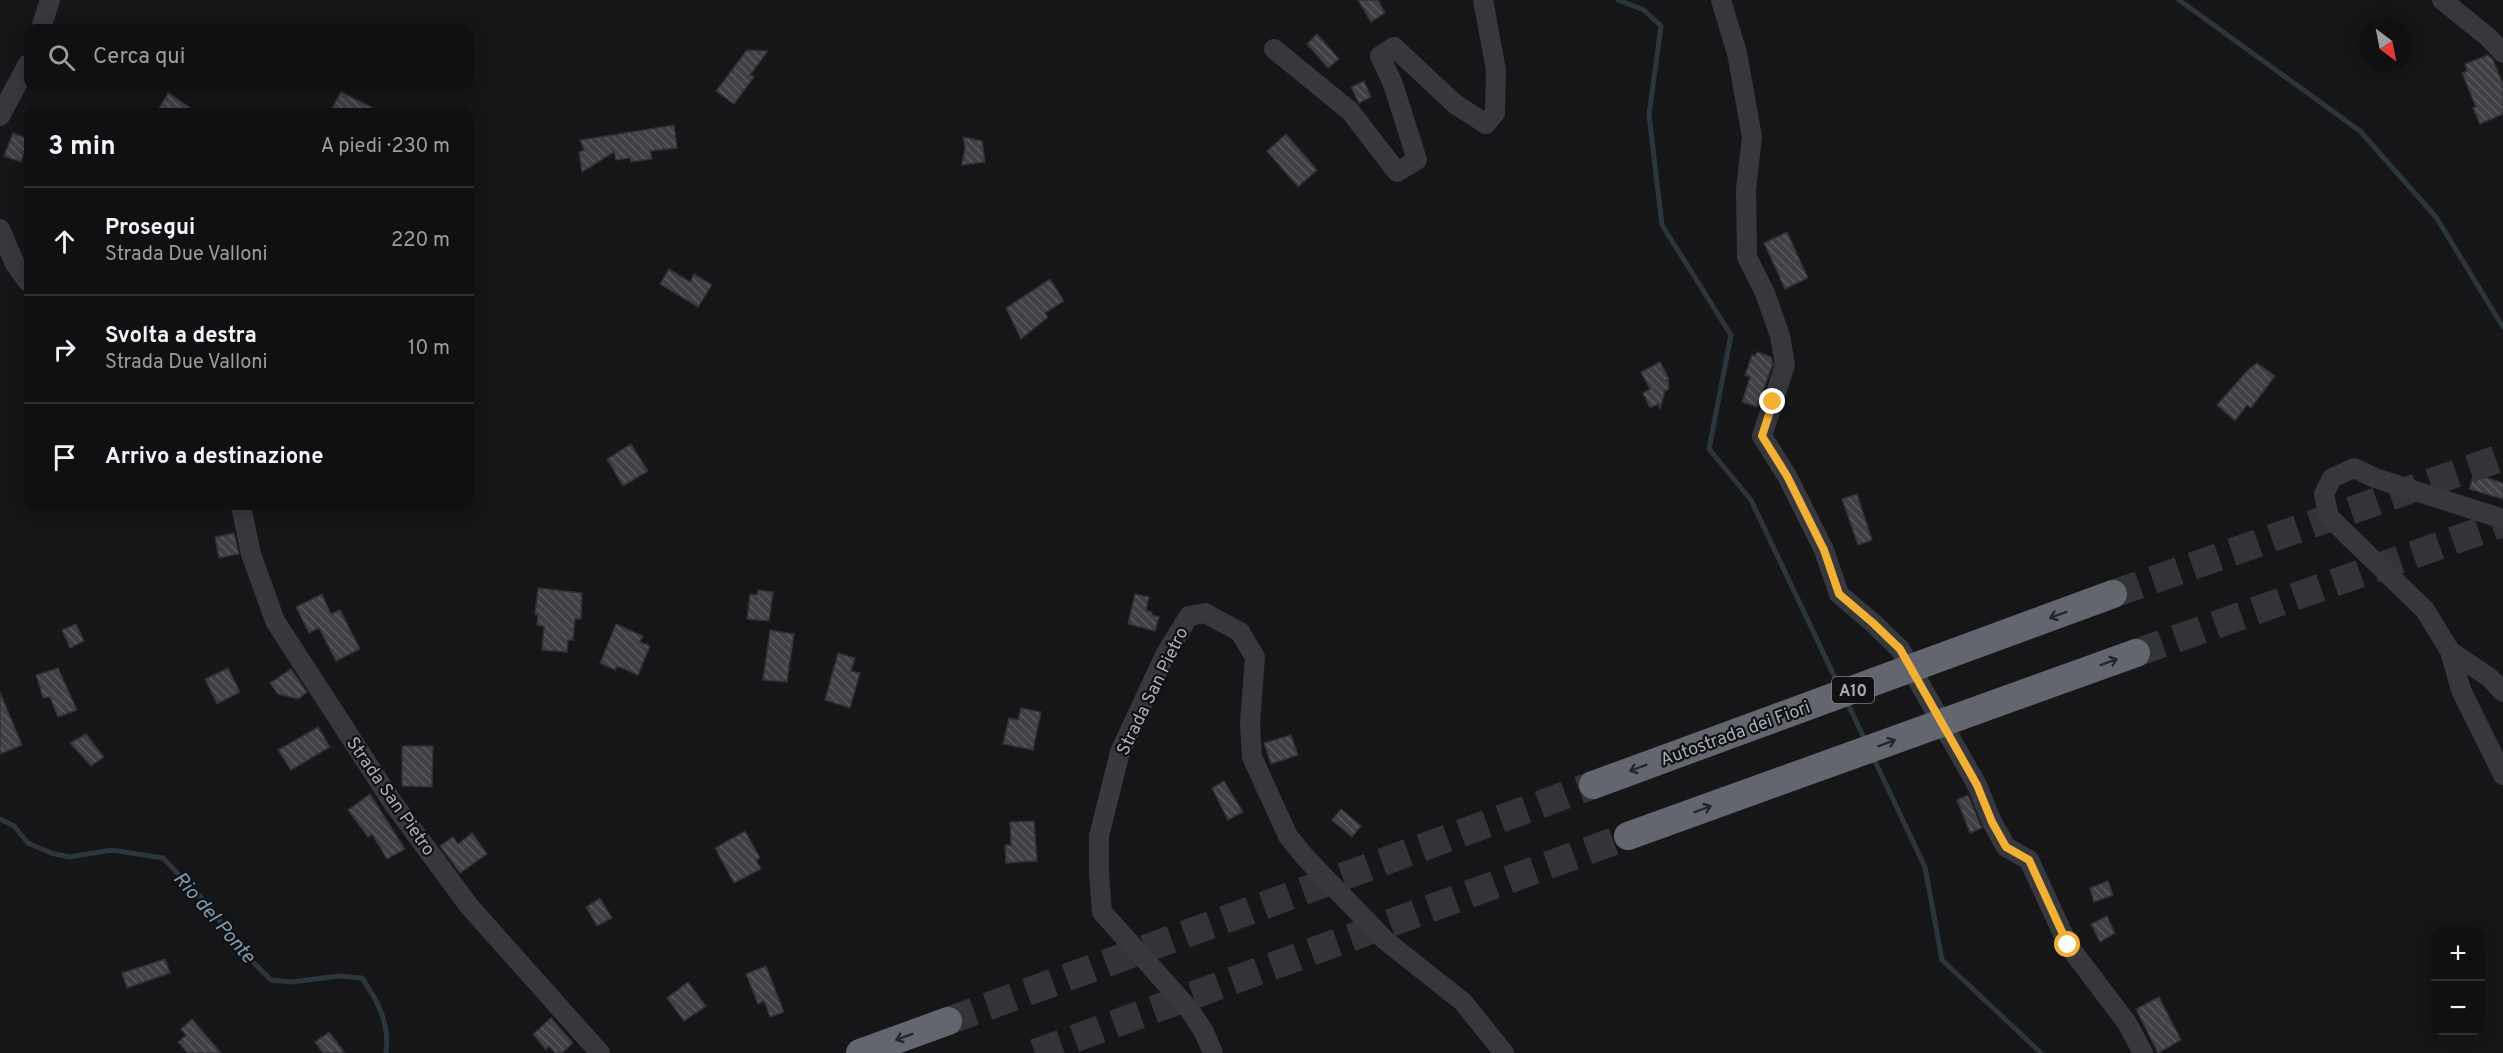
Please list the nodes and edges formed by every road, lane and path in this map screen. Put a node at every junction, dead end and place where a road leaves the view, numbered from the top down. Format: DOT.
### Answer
graph roads {
  1 [pos="50,0"];
  2 [pos="1483,0"];
  3 [pos="1721,0"];
  4 [pos="2442,0"];
  5 [pos="42,24"];
  6 [pos="1274,49"];
  7 [pos="2503,53"];
  8 [pos="24,71"];
  9 [pos="0,116"];
  10 [pos="0,229"];
  11 [pos="24,276"];
  12 [pos="242,510"];
  13 [pos="2503,519"];
  14 [pos="2113,594"];
  15 [pos="2450,651"];
  16 [pos="2136,653"];
  17 [pos="2503,692"];
  18 [pos="2503,775"];
  19 [pos="1593,785"];
  20 [pos="1628,836"];
  21 [pos="948,1021"];
  22 [pos="600,1053"];
  23 [pos="860,1053"];
  24 [pos="1213,1053"];
  25 [pos="1504,1053"];
  26 [pos="2143,1053"];
  1 -- 5 [label="street"];
  2 -- 6 [label="street"];
  3 -- 26 [label="street"];
  4 -- 7 [label="street"];
  8 -- 9 [label="street"];
  10 -- 11 [label="street"];
  12 -- 22 [label="street, Strada San Pietro"];
  13 -- 15 [label="street"];
  14 -- 19 [label="highway, Autostrada dei Fiori / A10, one-way, bridge"];
  15 -- 17 [label="street"];
  15 -- 18 [label="street"];
  20 -- 16 [label="highway, one-way, bridge"];
  21 -- 23 [label="highway, one-way"];
  24 -- 25 [label="street, Strada San Pietro"];
}
